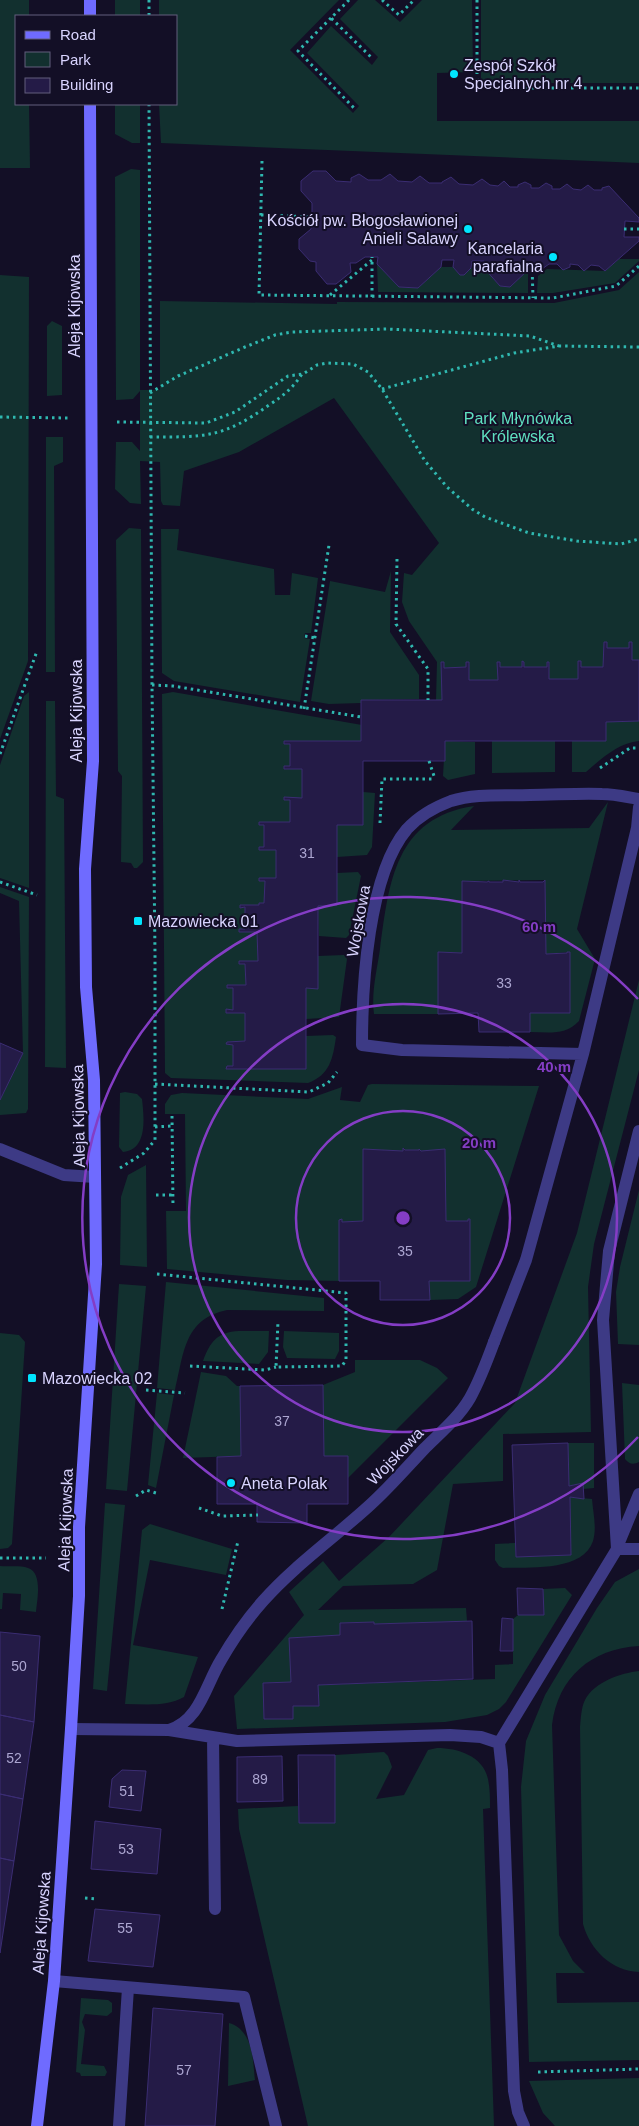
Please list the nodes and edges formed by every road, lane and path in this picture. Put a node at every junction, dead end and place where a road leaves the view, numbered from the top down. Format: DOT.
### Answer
graph roads {
  1 [pos="90,0"];
  2 [pos="149,0"];
  3 [pos="349,0"];
  4 [pos="382,0"];
  5 [pos="414,0"];
  6 [pos="477,0"];
  7 [pos="90,15"];
  8 [pos="149,15"];
  9 [pos="331,18"];
  10 [pos="373,58"];
  11 [pos="639,88"];
  12 [pos="90,105"];
  13 [pos="149,105"];
  14 [pos="354,108"];
  15 [pos="262,161"];
  16 [pos="261,215"];
  17 [pos="312,217"];
  18 [pos="624,229"];
  19 [pos="639,230"];
  20 [pos="532,264"];
  21 [pos="639,266"];
  22 [pos="330,296"];
  23 [pos="372,297"];
  24 [pos="532,298"];
  25 [pos="559,346"];
  26 [pos="639,347"];
  27 [pos="302,374"];
  28 [pos="382,388"];
  29 [pos="150,394"];
  30 [pos="0,417"];
  31 [pos="66,418"];
  32 [pos="116,422"];
  33 [pos="150,423"];
  34 [pos="150,437"];
  35 [pos="639,539"];
  36 [pos="329,545"];
  37 [pos="398,559"];
  38 [pos="304,636"];
  39 [pos="316,638"];
  40 [pos="37,651"];
  41 [pos="152,685"];
  42 [pos="428,700"];
  43 [pos="304,709"];
  44 [pos="361,717"];
  45 [pos="639,748"];
  46 [pos="0,754"];
  47 [pos="430,761"];
  48 [pos="594,774"];
  49 [pos="435,779"];
  50 [pos="438,784"];
  51 [pos="639,799"];
  52 [pos="639,807"];
  53 [pos="380,832"];
  54 [pos="0,882"];
  55 [pos="37,895"];
  56 [pos="583,1054"];
  57 [pos="337,1072"];
  58 [pos="154,1084"];
  59 [pos="172,1116"];
  60 [pos="172,1126"];
  61 [pos="155,1127"];
  62 [pos="639,1131"];
  63 [pos="0,1149"];
  64 [pos="95,1177"];
  65 [pos="156,1195"];
  66 [pos="173,1195"];
  67 [pos="173,1207"];
  68 [pos="157,1274"];
  69 [pos="278,1321"];
  70 [pos="190,1366"];
  71 [pos="276,1367"];
  72 [pos="146,1390"];
  73 [pos="184,1393"];
  74 [pos="156,1493"];
  75 [pos="639,1494"];
  76 [pos="136,1496"];
  77 [pos="199,1508"];
  78 [pos="258,1516"];
  79 [pos="238,1541"];
  80 [pos="617,1549"];
  81 [pos="639,1549"];
  82 [pos="0,1558"];
  83 [pos="46,1558"];
  84 [pos="220,1615"];
  85 [pos="71,1729"];
  86 [pos="169,1730"];
  87 [pos="212,1737"];
  88 [pos="499,1743"];
  89 [pos="85,1898"];
  90 [pos="96,1899"];
  91 [pos="215,1909"];
  92 [pos="54,1981"];
  93 [pos="128,1988"];
  94 [pos="639,2069"];
  95 [pos="513,2073"];
  96 [pos="37,2126"];
  97 [pos="119,2126"];
  98 [pos="276,2126"];
  99 [pos="524,2126"];
  1 -- 7 [label="street"];
  2 -- 8 [label="path"];
  3 -- 9 [label="path"];
  4 -- 5 [label="path"];
  6 -- 11 [label="path"];
  9 -- 10 [label="path"];
  9 -- 14 [label="path"];
  12 -- 64 [label="street, Aleja Kijowska"];
  13 -- 29 [label="path"];
  15 -- 16 [label="path"];
  16 -- 17 [label="path"];
  16 -- 22 [label="path"];
  18 -- 19 [label="path"];
  20 -- 24 [label="path"];
  21 -- 24 [label="path"];
  22 -- 23 [label="path"];
  22 -- 23 [label="path"];
  23 -- 24 [label="path"];
  25 -- 26 [label="path"];
  25 -- 28 [label="path"];
  25 -- 29 [label="path"];
  27 -- 28 [label="path"];
  27 -- 33 [label="path"];
  27 -- 34 [label="path"];
  28 -- 35 [label="path"];
  29 -- 33 [label="path"];
  30 -- 31 [label="path"];
  32 -- 33 [label="path"];
  33 -- 34 [label="path"];
  34 -- 41 [label="path"];
  36 -- 39 [label="path"];
  37 -- 42 [label="path"];
  38 -- 39 [label="path"];
  39 -- 43 [label="path"];
  40 -- 46 [label="path"];
  41 -- 43 [label="path"];
  41 -- 58 [label="path"];
  43 -- 44 [label="path"];
  45 -- 48 [label="path"];
  47 -- 49 [label="path"];
  49 -- 50 [label="path"];
  49 -- 53 [label="path"];
  51 -- 56 [label="street, Wojskowa"];
  52 -- 56 [label="street, Wojskowa"];
  54 -- 55 [label="path"];
  56 -- 86 [label="street, Wojskowa"];
  57 -- 58 [label="path"];
  58 -- 61 [label="path"];
  59 -- 60 [label="path"];
  60 -- 61 [label="path"];
  60 -- 66 [label="path"];
  61 -- 64 [label="path"];
  62 -- 80 [label="street"];
  63 -- 64 [label="street"];
  64 -- 85 [label="street, Aleja Kijowska"];
  65 -- 66 [label="path"];
  66 -- 67 [label="path"];
  68 -- 71 [label="path"];
  69 -- 71 [label="path"];
  70 -- 71 [label="path"];
  72 -- 73 [label="path"];
  74 -- 76 [label="path"];
  75 -- 80 [label="street"];
  77 -- 78 [label="path"];
  79 -- 84 [label="path"];
  80 -- 81 [label="street"];
  80 -- 88 [label="street"];
  82 -- 83 [label="path"];
  85 -- 86 [label="street"];
  85 -- 92 [label="street, Aleja Kijowska"];
  86 -- 87 [label="street"];
  87 -- 88 [label="street"];
  87 -- 91 [label="street"];
  88 -- 95 [label="street"];
  89 -- 90 [label="path"];
  92 -- 93 [label="street"];
  92 -- 96 [label="street, Aleja Kijowska"];
  93 -- 97 [label="street"];
  93 -- 98 [label="street"];
  94 -- 95 [label="path"];
  95 -- 99 [label="street"];
}
